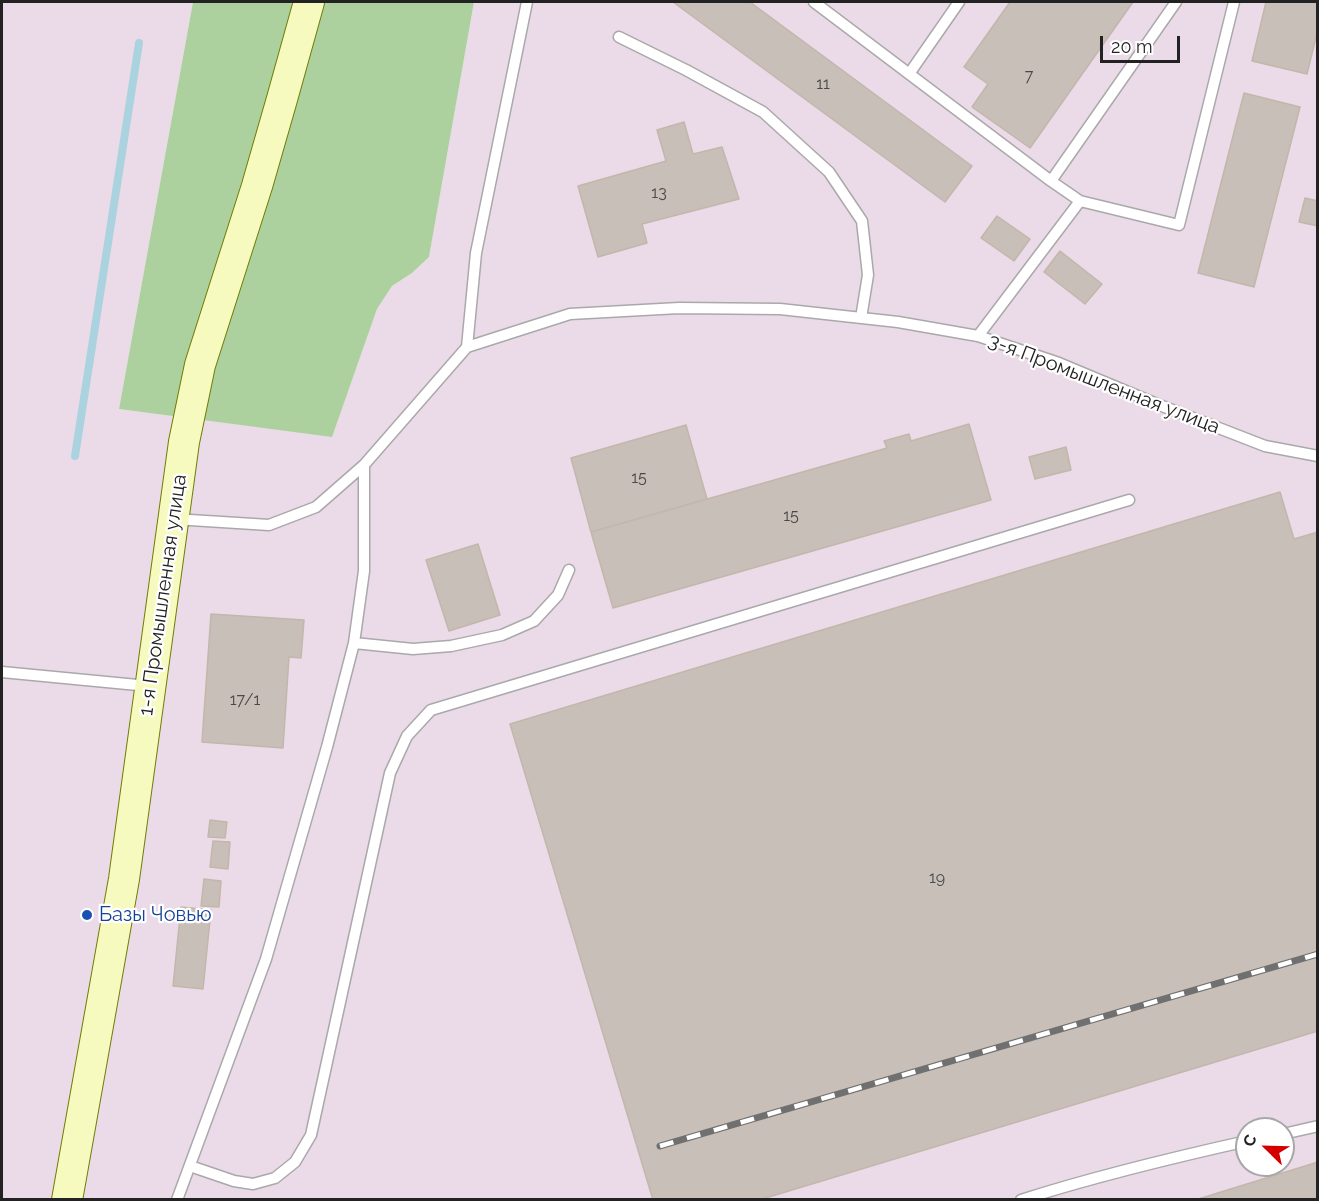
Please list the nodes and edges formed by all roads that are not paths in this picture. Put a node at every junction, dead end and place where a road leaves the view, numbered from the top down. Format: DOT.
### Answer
graph roads {
  1 [pos="309,2"];
  2 [pos="527,2"];
  3 [pos="814,2"];
  4 [pos="959,2"];
  5 [pos="1176,2"];
  6 [pos="1234,2"];
  7 [pos="619,37"];
  8 [pos="909,74"];
  9 [pos="1051,181"];
  10 [pos="1080,201"];
  11 [pos="861,318"];
  12 [pos="978,336"];
  13 [pos="467,347"];
  14 [pos="1317,456"];
  15 [pos="364,465"];
  16 [pos="1129,500"];
  17 [pos="174,519"];
  18 [pos="569,570"];
  19 [pos="354,643"];
  20 [pos="2,672"];
  21 [pos="150,686"];
  22 [pos="1317,1126"];
  23 [pos="1295,1131"];
  24 [pos="1235,1144"];
  25 [pos="190,1166"];
  26 [pos="63,1198"];
  27 [pos="177,1200"];
  28 [pos="1021,1200"];
  1 -- 17 [label="main road, 1-я Промышленная улица"];
  2 -- 13 [label="lane"];
  3 -- 8 [label="lane"];
  4 -- 8 [label="lane"];
  5 -- 9 [label="lane"];
  6 -- 10 [label="lane"];
  7 -- 11 [label="lane"];
  8 -- 9 [label="lane"];
  9 -- 10 [label="lane"];
  10 -- 12 [label="lane"];
  11 -- 12 [label="lane, 3-я Промышленная улица"];
  11 -- 13 [label="lane, 3-я Промышленная улица"];
  12 -- 14 [label="lane, 3-я Промышленная улица"];
  13 -- 15 [label="lane"];
  15 -- 17 [label="lane"];
  15 -- 19 [label="lane"];
  16 -- 25 [label="lane"];
  17 -- 21 [label="main road, 1-я Промышленная улица"];
  18 -- 19 [label="lane"];
  19 -- 25 [label="lane"];
  20 -- 21 [label="lane"];
  21 -- 26 [label="main road, 1-я Промышленная улица"];
  22 -- 23 [label="lane"];
  24 -- 28 [label="lane"];
  25 -- 27 [label="lane"];
}
